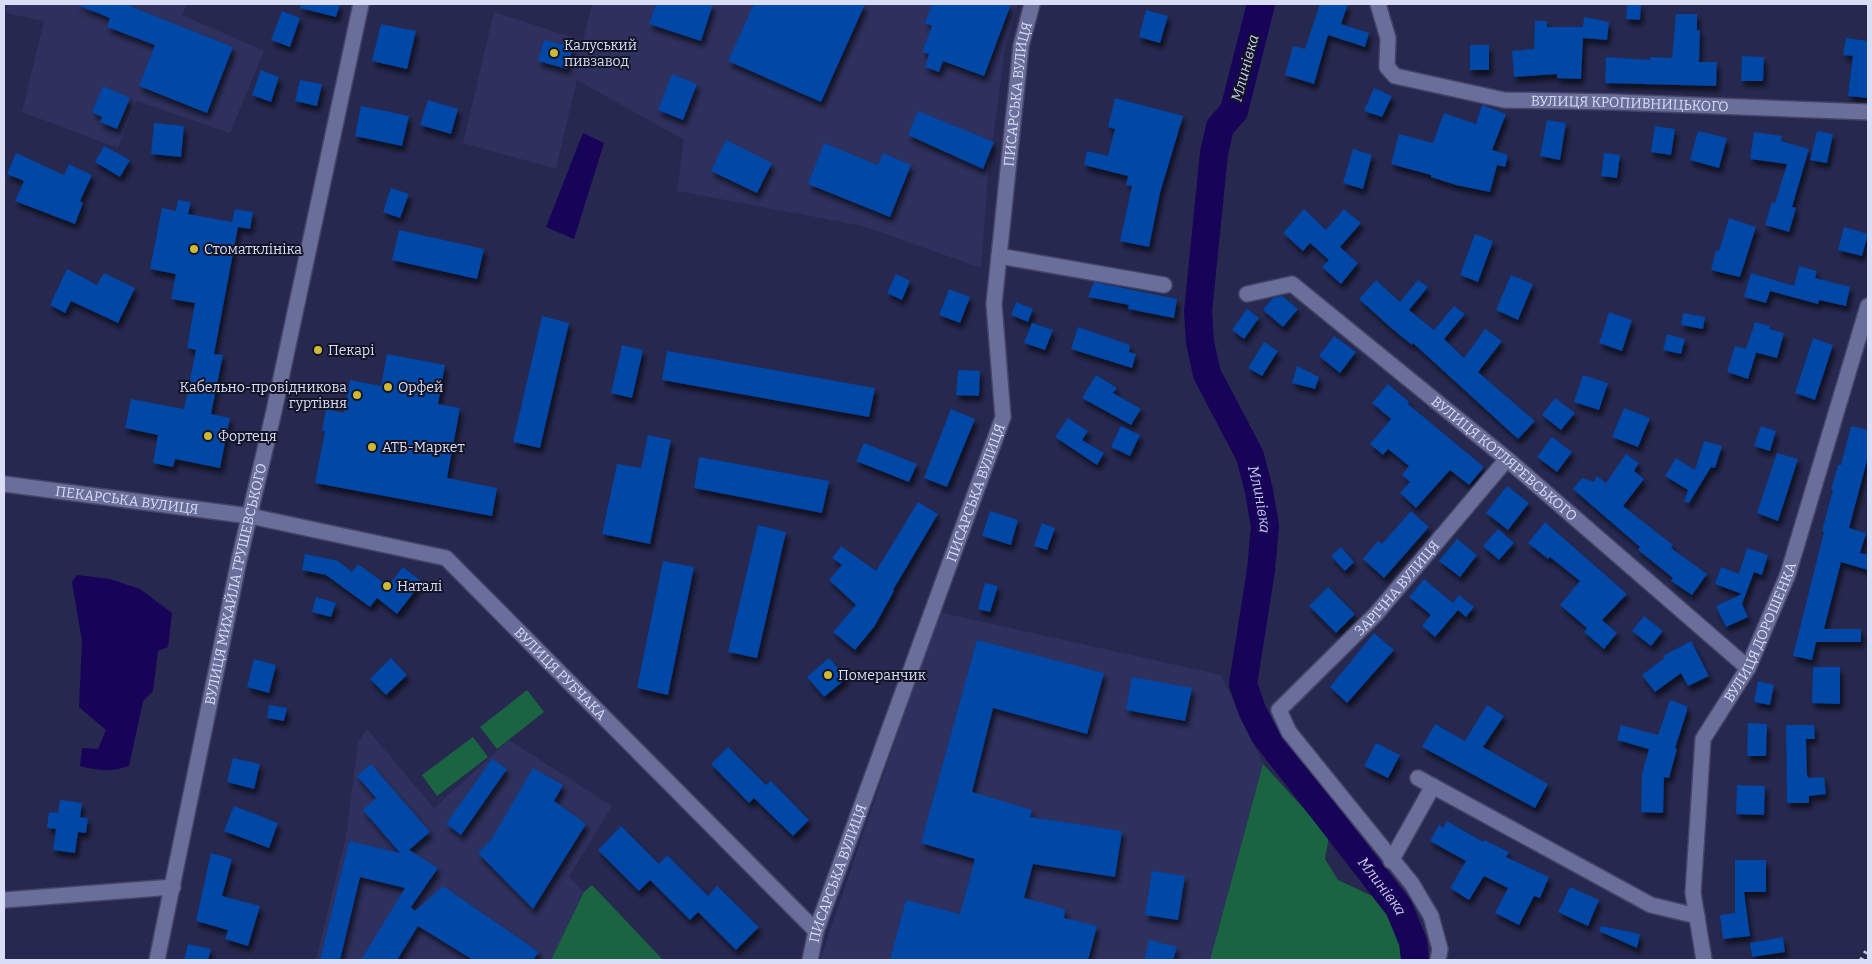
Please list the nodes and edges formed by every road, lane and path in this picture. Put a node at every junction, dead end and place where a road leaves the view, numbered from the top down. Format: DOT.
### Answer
graph roads {
  1 [pos="361,4"];
  2 [pos="1032,4"];
  3 [pos="1378,4"];
  4 [pos="1868,112"];
  5 [pos="999,256"];
  6 [pos="1164,285"];
  7 [pos="1247,294"];
  8 [pos="1868,306"];
  9 [pos="1507,459"];
  10 [pos="4,484"];
  11 [pos="250,516"];
  12 [pos="1748,668"];
  13 [pos="1418,778"];
  14 [pos="1433,786"];
  15 [pos="1391,861"];
  16 [pos="172,887"];
  17 [pos="4,900"];
  18 [pos="1697,916"];
  19 [pos="816,931"];
  20 [pos="156,960"];
  21 [pos="810,960"];
  22 [pos="1438,960"];
  23 [pos="1704,960"];
  1 -- 11 [label="street, ВУЛИЦЯ МИХАЙЛА ГРУШЕВСЬКОГО"];
  2 -- 5 [label="street, ПИСАРСЬКА ВУЛИЦЯ"];
  3 -- 4 [label="street, ВУЛИЦЯ КРОПИВНИЦЬКОГО"];
  5 -- 6 [label="street"];
  5 -- 19 [label="street, ПИСАРСЬКА ВУЛИЦЯ"];
  7 -- 9 [label="street, ВУЛИЦЯ КОТЛЯРЕВСЬКОГО"];
  8 -- 12 [label="street, ВУЛИЦЯ ДОРОШЕНКА"];
  9 -- 12 [label="street, ВУЛИЦЯ КОТЛЯРЕВСЬКОГО"];
  9 -- 15 [label="street, ЗАРІЧНА ВУЛИЦЯ"];
  10 -- 11 [label="street, ПЕКАРСЬКА ВУЛИЦЯ"];
  11 -- 16 [label="street, ВУЛИЦЯ МИХАЙЛА ГРУШЕВСЬКОГО"];
  11 -- 19 [label="street, ВУЛИЦЯ РУБЧАКА"];
  12 -- 18 [label="street, ВУЛИЦЯ ДОРОШЕНКА"];
  13 -- 14 [label="street"];
  14 -- 15 [label="street"];
  14 -- 18 [label="street"];
  15 -- 22 [label="street"];
  16 -- 17 [label="street"];
  16 -- 20 [label="street, ВУЛИЦЯ МИХАЙЛА ГРУШЕВСЬКОГО"];
  18 -- 23 [label="street, ВУЛИЦЯ ДОРОШЕНКА"];
  19 -- 21 [label="street, ПИСАРСЬКА ВУЛИЦЯ"];
}
